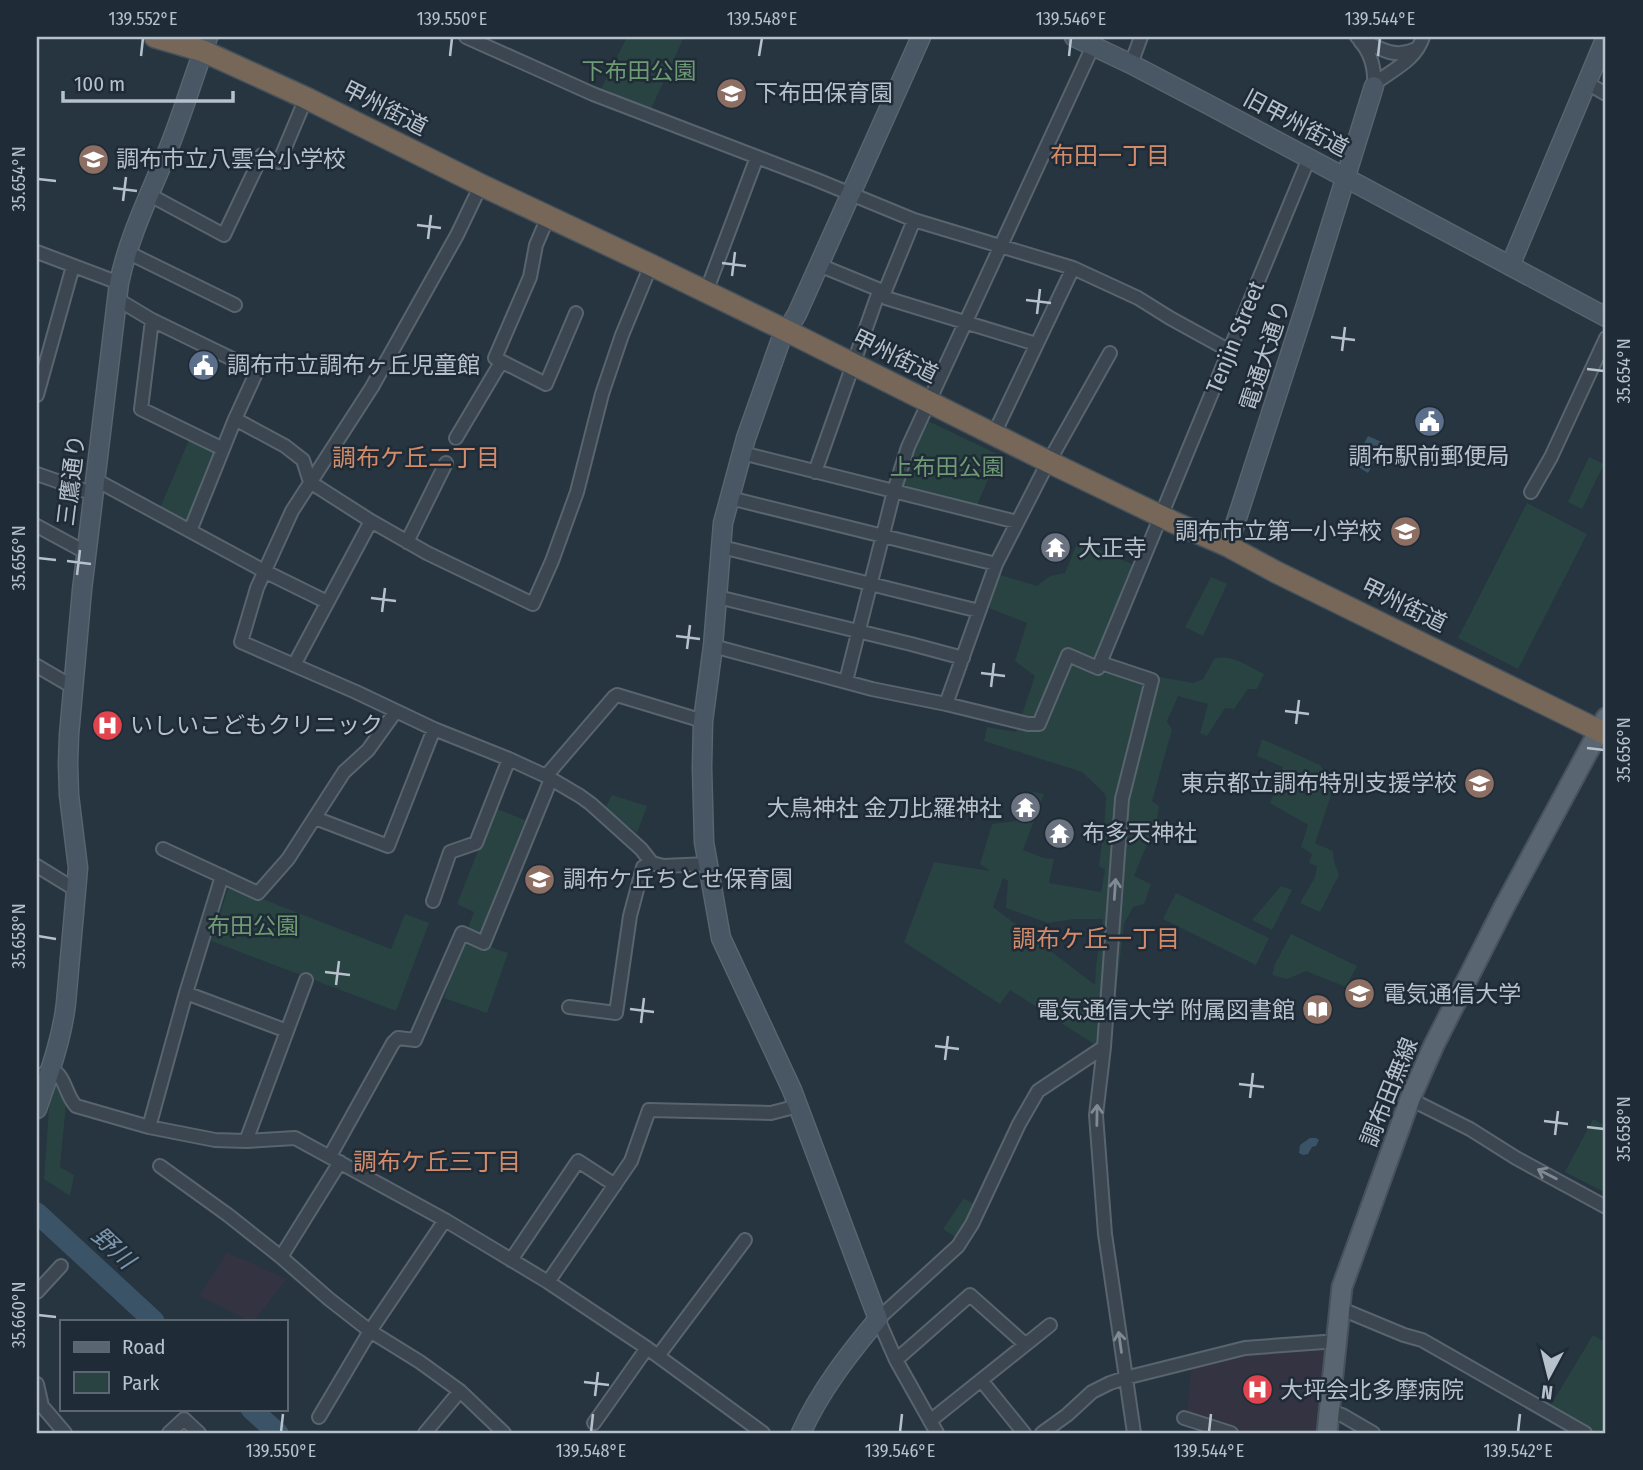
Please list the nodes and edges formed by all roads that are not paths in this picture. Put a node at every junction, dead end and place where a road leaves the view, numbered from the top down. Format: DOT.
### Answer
graph roads {
  1 [pos="155,37"];
  2 [pos="466,37"];
  3 [pos="921,37"];
  4 [pos="1074,37"];
  5 [pos="1141,37"];
  6 [pos="1357,37"];
  7 [pos="1606,37"];
  8 [pos="1421,42"];
  9 [pos="205,44"];
  10 [pos="1093,46"];
  11 [pos="1131,64"];
  12 [pos="1587,83"];
  13 [pos="1374,86"];
  14 [pos="1606,94"];
  15 [pos="306,98"];
  16 [pos="757,157"];
  17 [pos="1309,159"];
  18 [pos="1346,177"];
  19 [pos="481,185"];
  20 [pos="148,194"];
  21 [pos="850,194"];
  22 [pos="548,217"];
  23 [pos="914,220"];
  24 [pos="1001,246"];
  25 [pos="127,252"];
  26 [pos="37,253"];
  27 [pos="651,265"];
  28 [pos="819,265"];
  29 [pos="73,266"];
  30 [pos="1510,266"];
  31 [pos="1073,268"];
  32 [pos="118,291"];
  33 [pos="706,292"];
  34 [pos="882,294"];
  35 [pos="235,305"];
  36 [pos="576,313"];
  37 [pos="1606,317"];
  38 [pos="152,320"];
  39 [pos="966,323"];
  40 [pos="787,331"];
  41 [pos="1606,338"];
  42 [pos="1036,344"];
  43 [pos="1230,351"];
  44 [pos="1110,354"];
  45 [pos="502,363"];
  46 [pos="853,364"];
  47 [pos="37,396"];
  48 [pos="929,402"];
  49 [pos="235,419"];
  50 [pos="994,434"];
  51 [pos="456,438"];
  52 [pos="223,449"];
  53 [pos="742,453"];
  54 [pos="1049,462"];
  55 [pos="446,463"];
  56 [pos="815,472"];
  57 [pos="37,474"];
  58 [pos="310,482"];
  59 [pos="95,486"];
  60 [pos="894,491"];
  61 [pos="1531,492"];
  62 [pos="730,498"];
  63 [pos="1162,516"];
  64 [pos="371,522"];
  65 [pos="1017,522"];
  66 [pos="37,526"];
  67 [pos="190,531"];
  68 [pos="883,536"];
  69 [pos="407,542"];
  70 [pos="722,547"];
  71 [pos="1228,547"];
  72 [pos="87,553"];
  73 [pos="996,564"];
  74 [pos="264,571"];
  75 [pos="870,584"];
  76 [pos="718,597"];
  77 [pos="327,602"];
  78 [pos="979,611"];
  79 [pos="858,632"];
  80 [pos="713,646"];
  81 [pos="963,658"];
  82 [pos="294,665"];
  83 [pos="1100,665"];
  84 [pos="37,666"];
  85 [pos="846,681"];
  86 [pos="73,687"];
  87 [pos="946,704"];
  88 [pos="396,711"];
  89 [pos="703,721"];
  90 [pos="1604,727"];
  91 [pos="434,729"];
  92 [pos="509,759"];
  93 [pos="548,778"];
  94 [pos="315,818"];
  95 [pos="163,849"];
  96 [pos="652,863"];
  97 [pos="708,864"];
  98 [pos="37,866"];
  99 [pos="222,876"];
  100 [pos="76,890"];
  101 [pos="433,901"];
  102 [pos="306,980"];
  103 [pos="186,993"];
  104 [pos="569,1006"];
  105 [pos="287,1031"];
  106 [pos="1104,1047"];
  107 [pos="44,1074"];
  108 [pos="1410,1099"];
  109 [pos="798,1106"];
  110 [pos="37,1108"];
  111 [pos="149,1128"];
  112 [pos="246,1141"];
  113 [pos="335,1159"];
  114 [pos="160,1166"];
  115 [pos="615,1185"];
  116 [pos="1606,1207"];
  117 [pos="445,1220"];
  118 [pos="745,1240"];
  119 [pos="281,1257"];
  120 [pos="511,1260"];
  121 [pos="61,1266"];
  122 [pos="548,1282"];
  123 [pos="37,1292"];
  124 [pos="1339,1308"];
  125 [pos="878,1319"];
  126 [pos="1051,1325"];
  127 [pos="370,1331"];
  128 [pos="1336,1342"];
  129 [pos="1026,1344"];
  130 [pos="652,1352"];
  131 [pos="896,1360"];
  132 [pos="1125,1378"];
  133 [pos="981,1380"];
  134 [pos="37,1384"];
  135 [pos="460,1391"];
  136 [pos="39,1409"];
  137 [pos="1330,1411"];
  138 [pos="319,1417"];
  139 [pos="1184,1418"];
  140 [pos="930,1421"];
  141 [pos="594,1423"];
  142 [pos="498,1431"];
  143 [pos="1227,1432"];
  144 [pos="65,1433"];
  145 [pos="169,1433"];
  146 [pos="199,1433"];
  147 [pos="425,1433"];
  148 [pos="763,1433"];
  149 [pos="801,1433"];
  150 [pos="937,1433"];
  151 [pos="1024,1433"];
  152 [pos="1042,1433"];
  153 [pos="1134,1433"];
  154 [pos="1327,1433"];
  155 [pos="1373,1433"];
  156 [pos="1585,1433"];
  1 -- 9 [label="highway, 甲州街道"];
  2 -- 16 [label="street"];
  3 -- 21 [label="street"];
  4 -- 10 [label="street, 旧甲州街道"];
  5 -- 11 [label="street"];
  6 -- 8 [label="street"];
  6 -- 13 [label="street"];
  7 -- 12 [label="street"];
  8 -- 13 [label="street"];
  9 -- 15 [label="highway, 甲州街道"];
  9 -- 20 [label="street, 三鷹通り"];
  10 -- 11 [label="street, 旧甲州街道"];
  10 -- 24 [label="street"];
  11 -- 17 [label="street, 旧甲州街道"];
  12 -- 14 [label="street"];
  12 -- 30 [label="street"];
  13 -- 18 [label="street, 電通大通り"];
  15 -- 19 [label="highway, 甲州街道"];
  15 -- 20 [label="street"];
  16 -- 21 [label="street"];
  16 -- 33 [label="street"];
  17 -- 18 [label="street, 旧甲州街道"];
  17 -- 43 [label="street, Tenjin Street"];
  18 -- 30 [label="street, 旧甲州街道"];
  18 -- 71 [label="street, 電通大通り"];
  19 -- 22 [label="highway, 甲州街道"];
  19 -- 58 [label="street"];
  20 -- 25 [label="street, 三鷹通り"];
  21 -- 23 [label="street"];
  21 -- 28 [label="street"];
  22 -- 27 [label="highway, 甲州街道"];
  22 -- 45 [label="street"];
  23 -- 24 [label="street"];
  23 -- 34 [label="street"];
  24 -- 31 [label="street"];
  24 -- 39 [label="street"];
  25 -- 32 [label="street, 三鷹通り"];
  25 -- 35 [label="street"];
  26 -- 29 [label="street"];
  27 -- 33 [label="highway, 甲州街道"];
  27 -- 69 [label="street"];
  28 -- 34 [label="street"];
  28 -- 40 [label="street"];
  29 -- 32 [label="street"];
  29 -- 47 [label="street"];
  30 -- 37 [label="street, 旧甲州街道"];
  31 -- 42 [label="street"];
  31 -- 43 [label="street"];
  32 -- 38 [label="street"];
  32 -- 59 [label="street, 三鷹通り"];
  33 -- 40 [label="highway, 甲州街道"];
  34 -- 39 [label="street"];
  34 -- 46 [label="street"];
  36 -- 45 [label="street"];
  38 -- 49 [label="street"];
  38 -- 52 [label="street"];
  39 -- 42 [label="street"];
  39 -- 48 [label="street"];
  40 -- 46 [label="highway, 甲州街道"];
  40 -- 53 [label="street"];
  41 -- 61 [label="street"];
  42 -- 50 [label="street"];
  43 -- 63 [label="street, Tenjin Street"];
  44 -- 54 [label="street"];
  45 -- 51 [label="street"];
  46 -- 48 [label="highway, 甲州街道"];
  46 -- 56 [label="street"];
  48 -- 50 [label="highway, 甲州街道"];
  48 -- 60 [label="street"];
  49 -- 52 [label="street"];
  49 -- 58 [label="street"];
  50 -- 54 [label="highway, 甲州街道"];
  52 -- 67 [label="street"];
  53 -- 56 [label="street"];
  53 -- 62 [label="street"];
  54 -- 63 [label="highway, 甲州街道"];
  54 -- 65 [label="street"];
  55 -- 69 [label="street"];
  56 -- 60 [label="street"];
  57 -- 59 [label="street"];
  58 -- 64 [label="street"];
  58 -- 74 [label="street"];
  59 -- 67 [label="street"];
  59 -- 72 [label="street, 三鷹通り"];
  60 -- 65 [label="street"];
  60 -- 68 [label="street"];
  62 -- 68 [label="street"];
  62 -- 70 [label="street"];
  63 -- 71 [label="highway, 甲州街道"];
  63 -- 83 [label="street, Tenjin Street"];
  64 -- 69 [label="street"];
  64 -- 77 [label="street"];
  65 -- 73 [label="street"];
  66 -- 72 [label="street"];
  67 -- 74 [label="street"];
  68 -- 73 [label="street"];
  68 -- 75 [label="street"];
  70 -- 75 [label="street"];
  70 -- 76 [label="street"];
  71 -- 90 [label="highway, 甲州街道"];
  72 -- 86 [label="street, 三鷹通り"];
  73 -- 78 [label="street"];
  74 -- 77 [label="street"];
  74 -- 82 [label="street"];
  75 -- 78 [label="street"];
  75 -- 79 [label="street"];
  76 -- 79 [label="street"];
  76 -- 80 [label="street"];
  77 -- 82 [label="street"];
  78 -- 81 [label="street"];
  79 -- 81 [label="street"];
  79 -- 85 [label="street"];
  80 -- 85 [label="street"];
  80 -- 89 [label="street"];
  81 -- 87 [label="street"];
  82 -- 88 [label="street"];
  83 -- 87 [label="street"];
  106 -- 83 [label="street, one-way"];
  84 -- 86 [label="street"];
  85 -- 87 [label="street"];
  86 -- 100 [label="street, 三鷹通り"];
  88 -- 91 [label="street"];
  88 -- 94 [label="street"];
  89 -- 93 [label="street"];
  89 -- 97 [label="street"];
  90 -- 108 [label="main road, 調布田無線"];
  91 -- 92 [label="street"];
  91 -- 94 [label="street"];
  92 -- 93 [label="street"];
  92 -- 101 [label="street"];
  93 -- 96 [label="street"];
  93 -- 113 [label="street"];
  94 -- 99 [label="street"];
  95 -- 99 [label="street"];
  96 -- 97 [label="street"];
  96 -- 104 [label="street"];
  97 -- 109 [label="street"];
  98 -- 100 [label="street"];
  99 -- 103 [label="street"];
  100 -- 107 [label="street, 三鷹通り"];
  102 -- 105 [label="street"];
  103 -- 105 [label="street"];
  103 -- 111 [label="street"];
  105 -- 112 [label="street"];
  106 -- 125 [label="street"];
  132 -- 106 [label="street, one-way"];
  107 -- 110 [label="street, 三鷹通り"];
  107 -- 111 [label="street"];
  116 -- 108 [label="street, one-way"];
  108 -- 124 [label="main road, 調布田無線"];
  109 -- 115 [label="street"];
  109 -- 125 [label="street"];
  111 -- 112 [label="street"];
  112 -- 113 [label="street"];
  113 -- 117 [label="street"];
  113 -- 119 [label="street"];
  114 -- 119 [label="street"];
  115 -- 120 [label="street"];
  115 -- 122 [label="street"];
  117 -- 120 [label="street"];
  117 -- 127 [label="street"];
  118 -- 130 [label="street"];
  119 -- 127 [label="street"];
  120 -- 122 [label="street"];
  121 -- 123 [label="street"];
  122 -- 130 [label="street"];
  124 -- 128 [label="main road, 調布田無線"];
  124 -- 156 [label="street"];
  125 -- 131 [label="street"];
  125 -- 149 [label="street"];
  126 -- 129 [label="street"];
  127 -- 135 [label="street"];
  127 -- 138 [label="street"];
  128 -- 132 [label="street"];
  128 -- 137 [label="main road, 調布田無線"];
  129 -- 131 [label="street"];
  129 -- 133 [label="street"];
  130 -- 141 [label="street"];
  130 -- 148 [label="street"];
  131 -- 140 [label="street"];
  132 -- 152 [label="street"];
  132 -- 153 [label="street"];
  133 -- 140 [label="street"];
  133 -- 151 [label="street"];
  134 -- 136 [label="street"];
  135 -- 142 [label="street"];
  135 -- 147 [label="street"];
  136 -- 144 [label="street"];
  137 -- 154 [label="main road, 調布田無線"];
  137 -- 155 [label="street"];
  139 -- 143 [label="street"];
  140 -- 150 [label="street"];
  145 -- 146 [label="street"];
}
